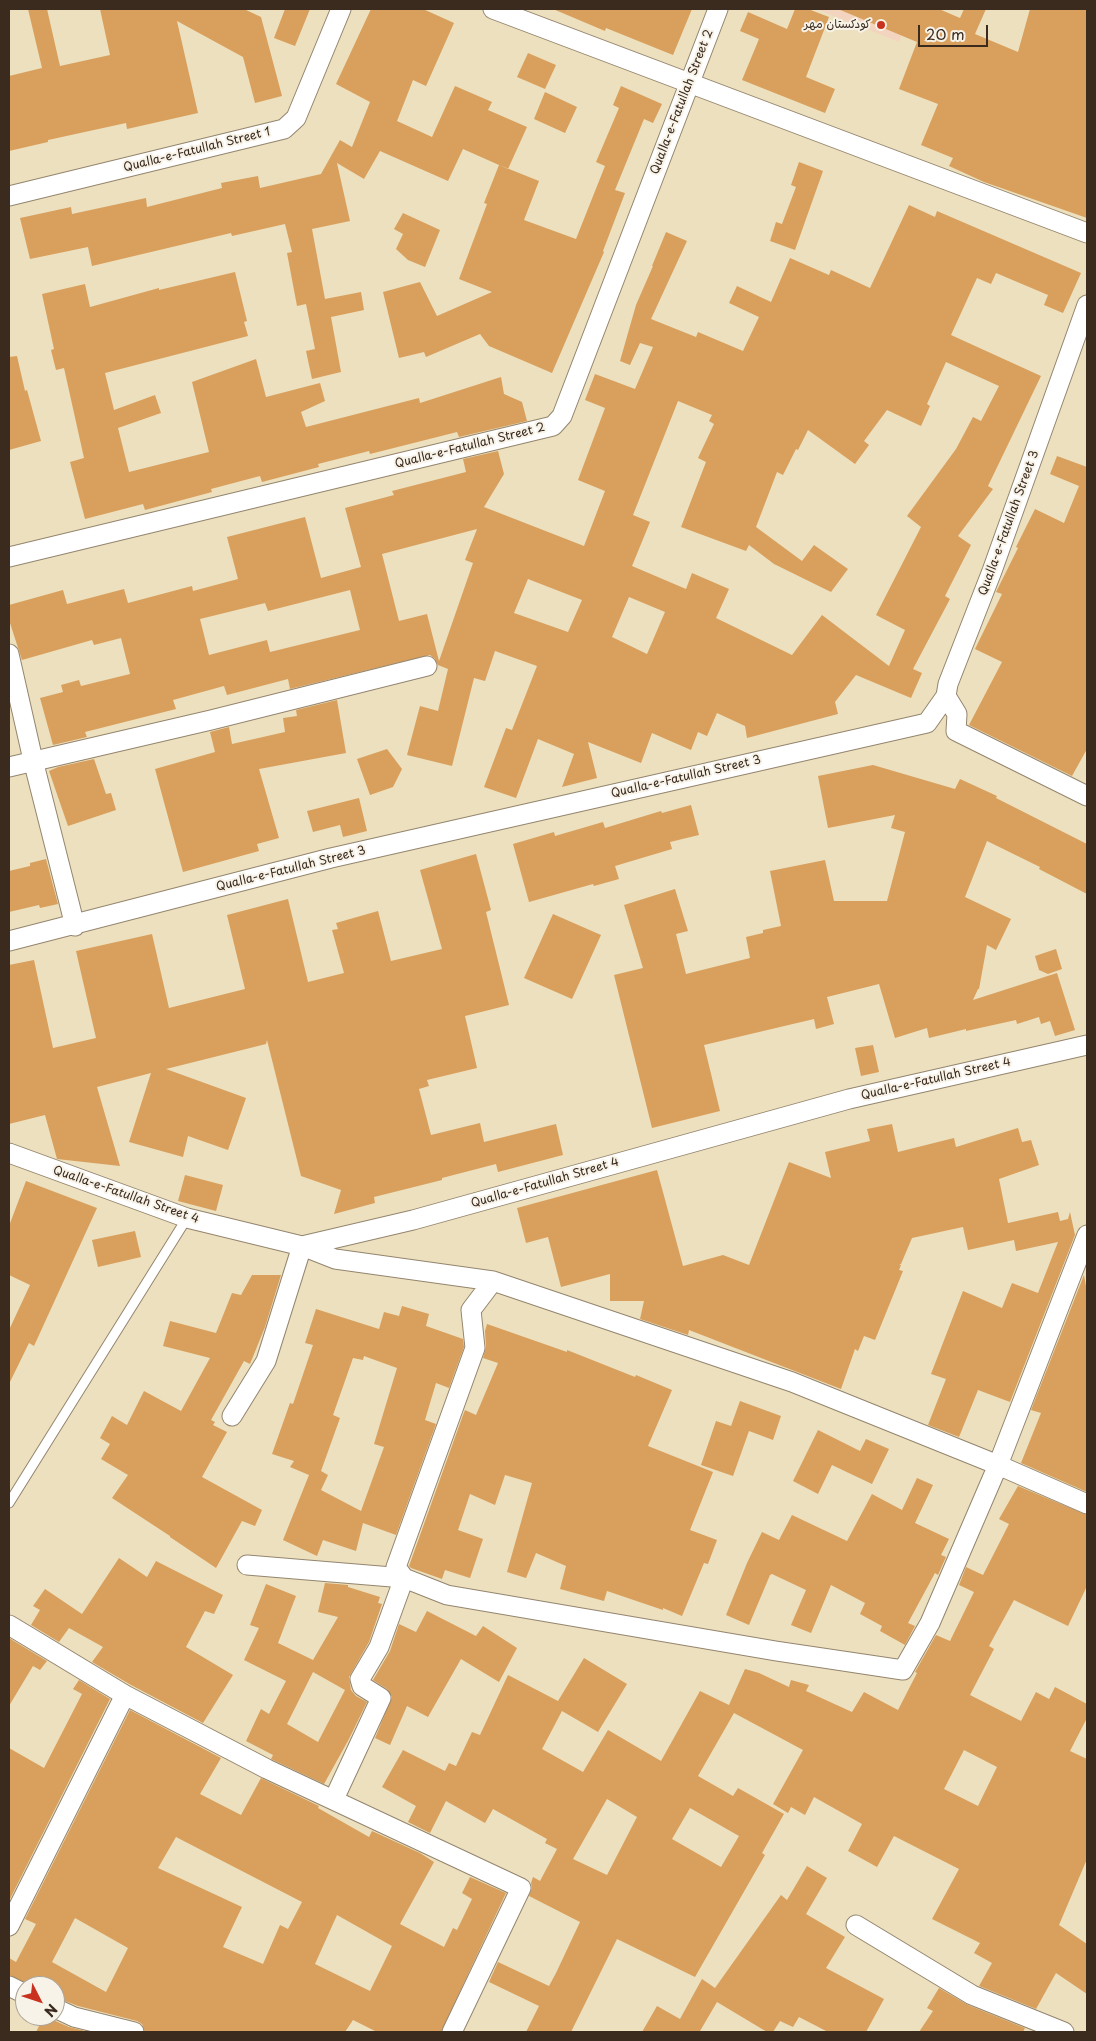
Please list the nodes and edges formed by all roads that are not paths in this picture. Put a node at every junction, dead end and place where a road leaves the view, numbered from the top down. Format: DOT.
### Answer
graph roads {
  1 [pos="341,9"];
  2 [pos="493,9"];
  3 [pos="718,9"];
  4 [pos="690,83"];
  5 [pos="9,196"];
  6 [pos="1087,233"];
  7 [pos="1087,305"];
  8 [pos="9,557"];
  9 [pos="9,654"];
  10 [pos="427,666"];
  11 [pos="946,696"];
  12 [pos="33,760"];
  13 [pos="9,767"];
  14 [pos="1087,796"];
  15 [pos="75,926"];
  16 [pos="9,942"];
  17 [pos="1087,1045"];
  18 [pos="9,1153"];
  19 [pos="187,1218"];
  20 [pos="1087,1235"];
  21 [pos="302,1246"];
  22 [pos="493,1281"];
  23 [pos="232,1416"];
  24 [pos="998,1465"];
  25 [pos="9,1503"];
  26 [pos="1087,1504"];
  27 [pos="247,1565"];
  28 [pos="404,1578"];
  29 [pos="9,1625"];
  30 [pos="125,1695"];
  31 [pos="334,1799"];
  32 [pos="856,1925"];
  33 [pos="9,1926"];
  34 [pos="65,2013"];
  35 [pos="134,2032"];
  36 [pos="452,2032"];
  37 [pos="1064,2032"];
  1 -- 5 [label="street, Qualla-e-Fatullah Street 1"];
  2 -- 4 [label="street"];
  3 -- 4 [label="street, Qualla-e-Fatullah Street 2"];
  4 -- 6 [label="street"];
  4 -- 8 [label="street, Qualla-e-Fatullah Street 2"];
  7 -- 11 [label="street, Qualla-e-Fatullah Street 3"];
  9 -- 12 [label="street"];
  10 -- 12 [label="street"];
  11 -- 14 [label="street"];
  11 -- 15 [label="street, Qualla-e-Fatullah Street 3"];
  12 -- 13 [label="street"];
  12 -- 15 [label="street"];
  15 -- 16 [label="street, Qualla-e-Fatullah Street 3"];
  17 -- 21 [label="street, Qualla-e-Fatullah Street 4"];
  18 -- 19 [label="street, Qualla-e-Fatullah Street 4"];
  19 -- 21 [label="street, Qualla-e-Fatullah Street 4"];
  19 -- 25 [label="lane"];
  20 -- 24 [label="street"];
  21 -- 22 [label="street"];
  21 -- 23 [label="street"];
  22 -- 24 [label="street"];
  22 -- 28 [label="street"];
  24 -- 26 [label="street"];
  24 -- 28 [label="street"];
  27 -- 28 [label="street"];
  28 -- 31 [label="street"];
  29 -- 30 [label="street"];
  30 -- 31 [label="street"];
  30 -- 33 [label="street"];
  31 -- 36 [label="street"];
  32 -- 37 [label="street"];
  34 -- 35 [label="street"];
}
